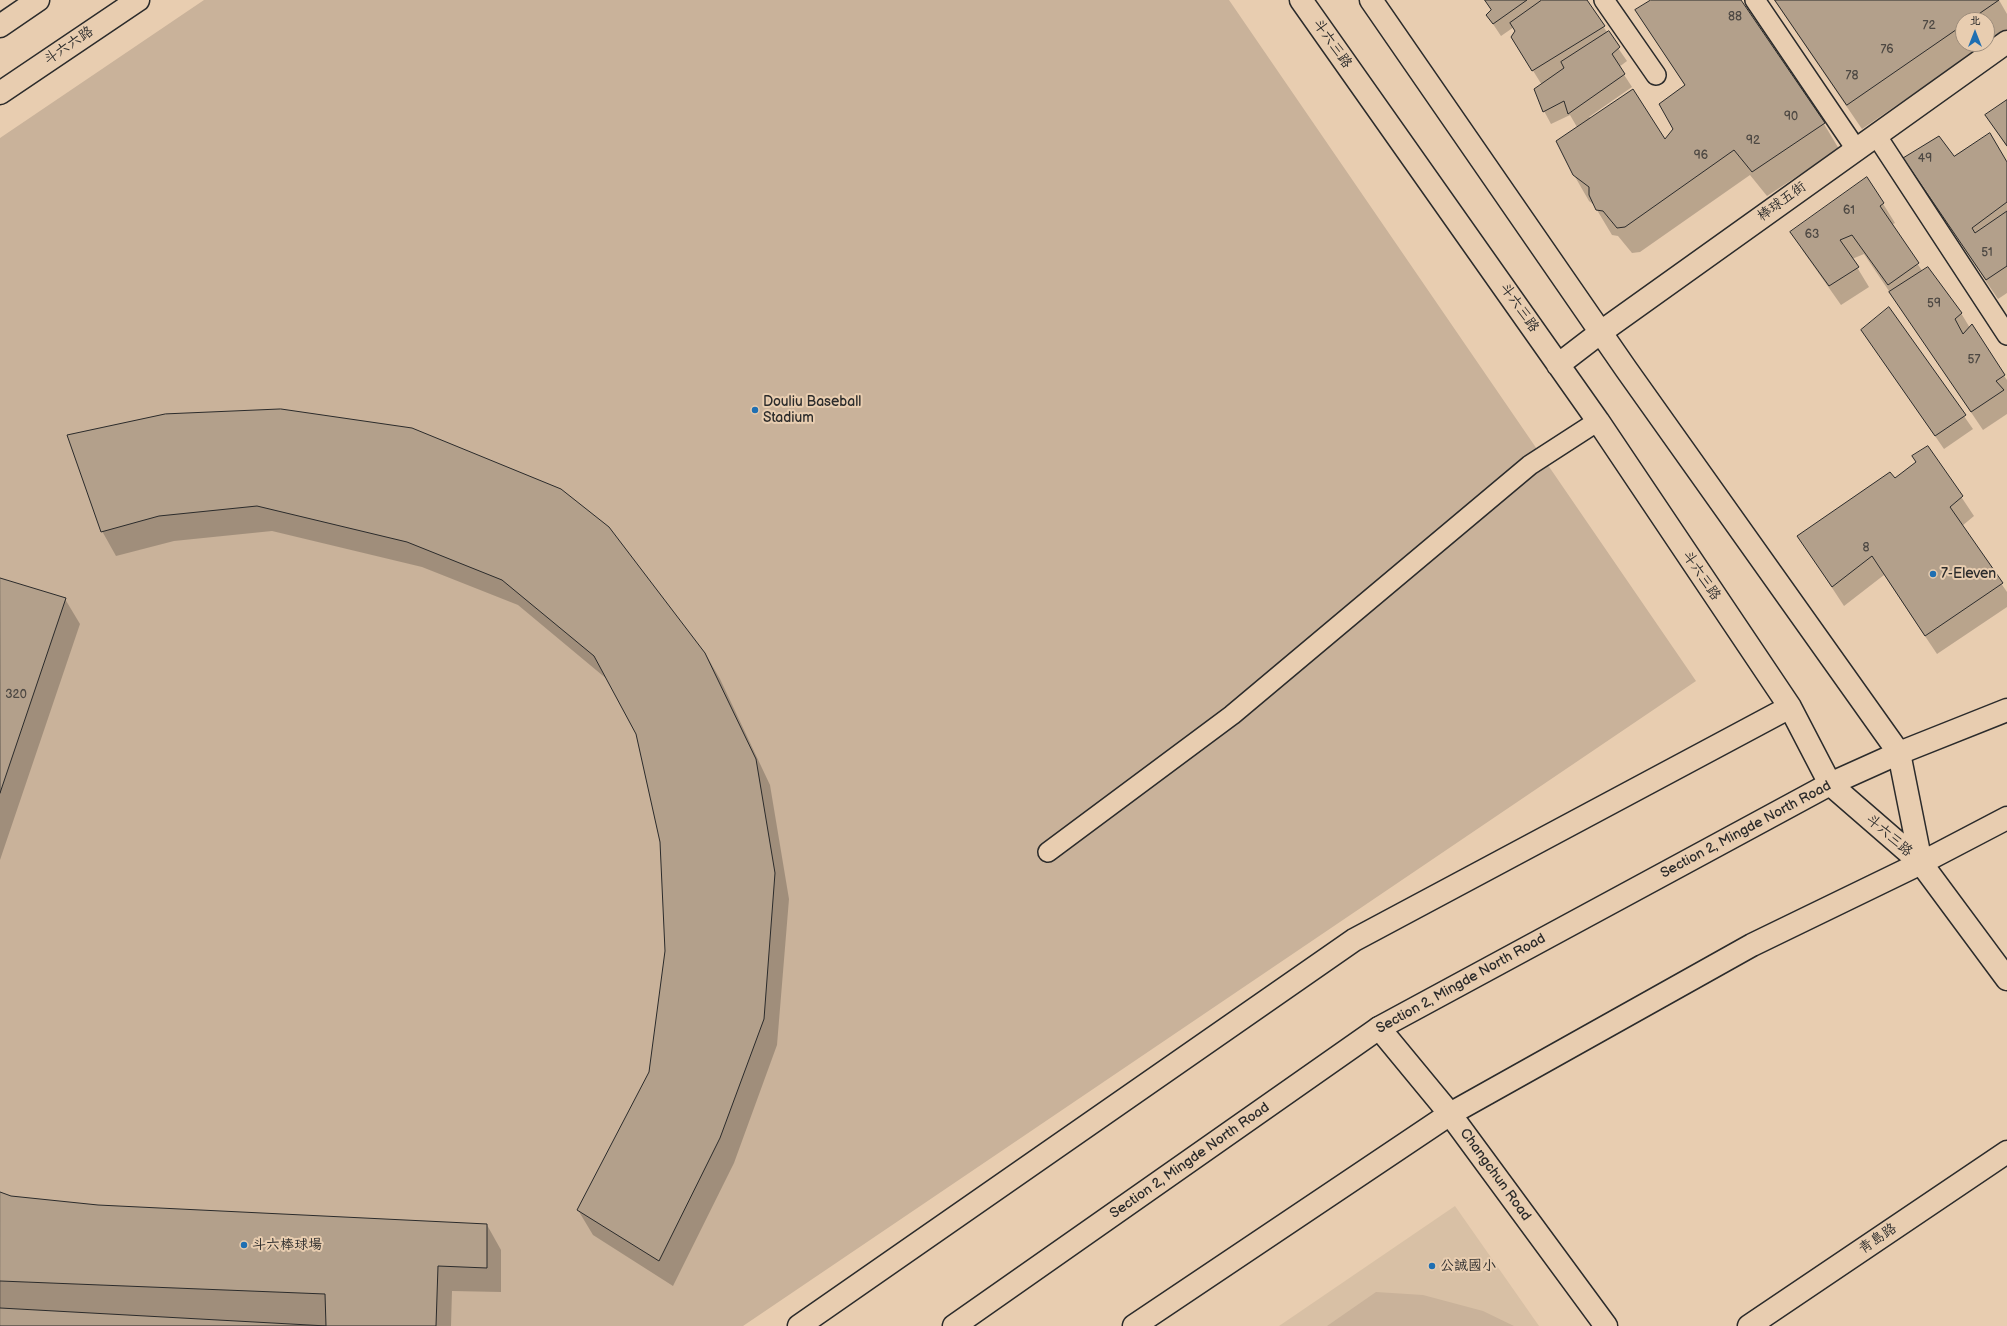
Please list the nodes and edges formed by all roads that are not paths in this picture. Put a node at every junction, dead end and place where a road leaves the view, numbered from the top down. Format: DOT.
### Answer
graph roads {
  1 [pos="38,0"];
  2 [pos="138,0"];
  3 [pos="1301,0"];
  4 [pos="1371,0"];
  5 [pos="1604,0"];
  6 [pos="1755,0"];
  7 [pos="0,26"];
  8 [pos="2007,42"];
  9 [pos="1656,75"];
  10 [pos="0,93"];
  11 [pos="1876,135"];
  12 [pos="1856,149"];
  13 [pos="1601,332"];
  14 [pos="2007,335"];
  15 [pos="1558,365"];
  16 [pos="1598,421"];
  17 [pos="1790,707"];
  18 [pos="2007,710"];
  19 [pos="1899,753"];
  20 [pos="1830,784"];
  21 [pos="2007,818"];
  22 [pos="1048,852"];
  23 [pos="1921,863"];
  24 [pos="2007,979"];
  25 [pos="1379,1028"];
  26 [pos="1450,1114"];
  27 [pos="2007,1152"];
  28 [pos="799,1326"];
  29 [pos="954,1326"];
  30 [pos="1134,1326"];
  31 [pos="1606,1326"];
  32 [pos="1749,1326"];
  1 -- 7 [label="street"];
  2 -- 10 [label="street, 斗六六路"];
  3 -- 15 [label="street, 斗六三路"];
  4 -- 13 [label="street, 斗六三路"];
  5 -- 9 [label="lane"];
  6 -- 12 [label="lane"];
  8 -- 11 [label="street, 棒球五街"];
  11 -- 12 [label="street, 棒球五街"];
  11 -- 14 [label="lane"];
  12 -- 13 [label="street, 棒球五街"];
  13 -- 15 [label="street, 棒球五街"];
  13 -- 19 [label="street, 斗六三路"];
  15 -- 16 [label="street, 斗六三路"];
  16 -- 17 [label="street, 斗六三路"];
  16 -- 22 [label="lane"];
  17 -- 20 [label="street, 斗六三路"];
  17 -- 28 [label="street"];
  18 -- 19 [label="street, Section 2, Mingde North Road"];
  19 -- 20 [label="street, Section 2, Mingde North Road"];
  19 -- 23 [label="street, 斗六三路"];
  20 -- 23 [label="street, 斗六三路"];
  20 -- 25 [label="street, Section 2, Mingde North Road"];
  21 -- 23 [label="street"];
  23 -- 24 [label="street"];
  23 -- 26 [label="street"];
  25 -- 26 [label="street, Changchun Road"];
  25 -- 29 [label="street, Section 2, Mingde North Road"];
  26 -- 30 [label="street"];
  26 -- 31 [label="street, Changchun Road"];
  27 -- 32 [label="street, 青島路"];
}
